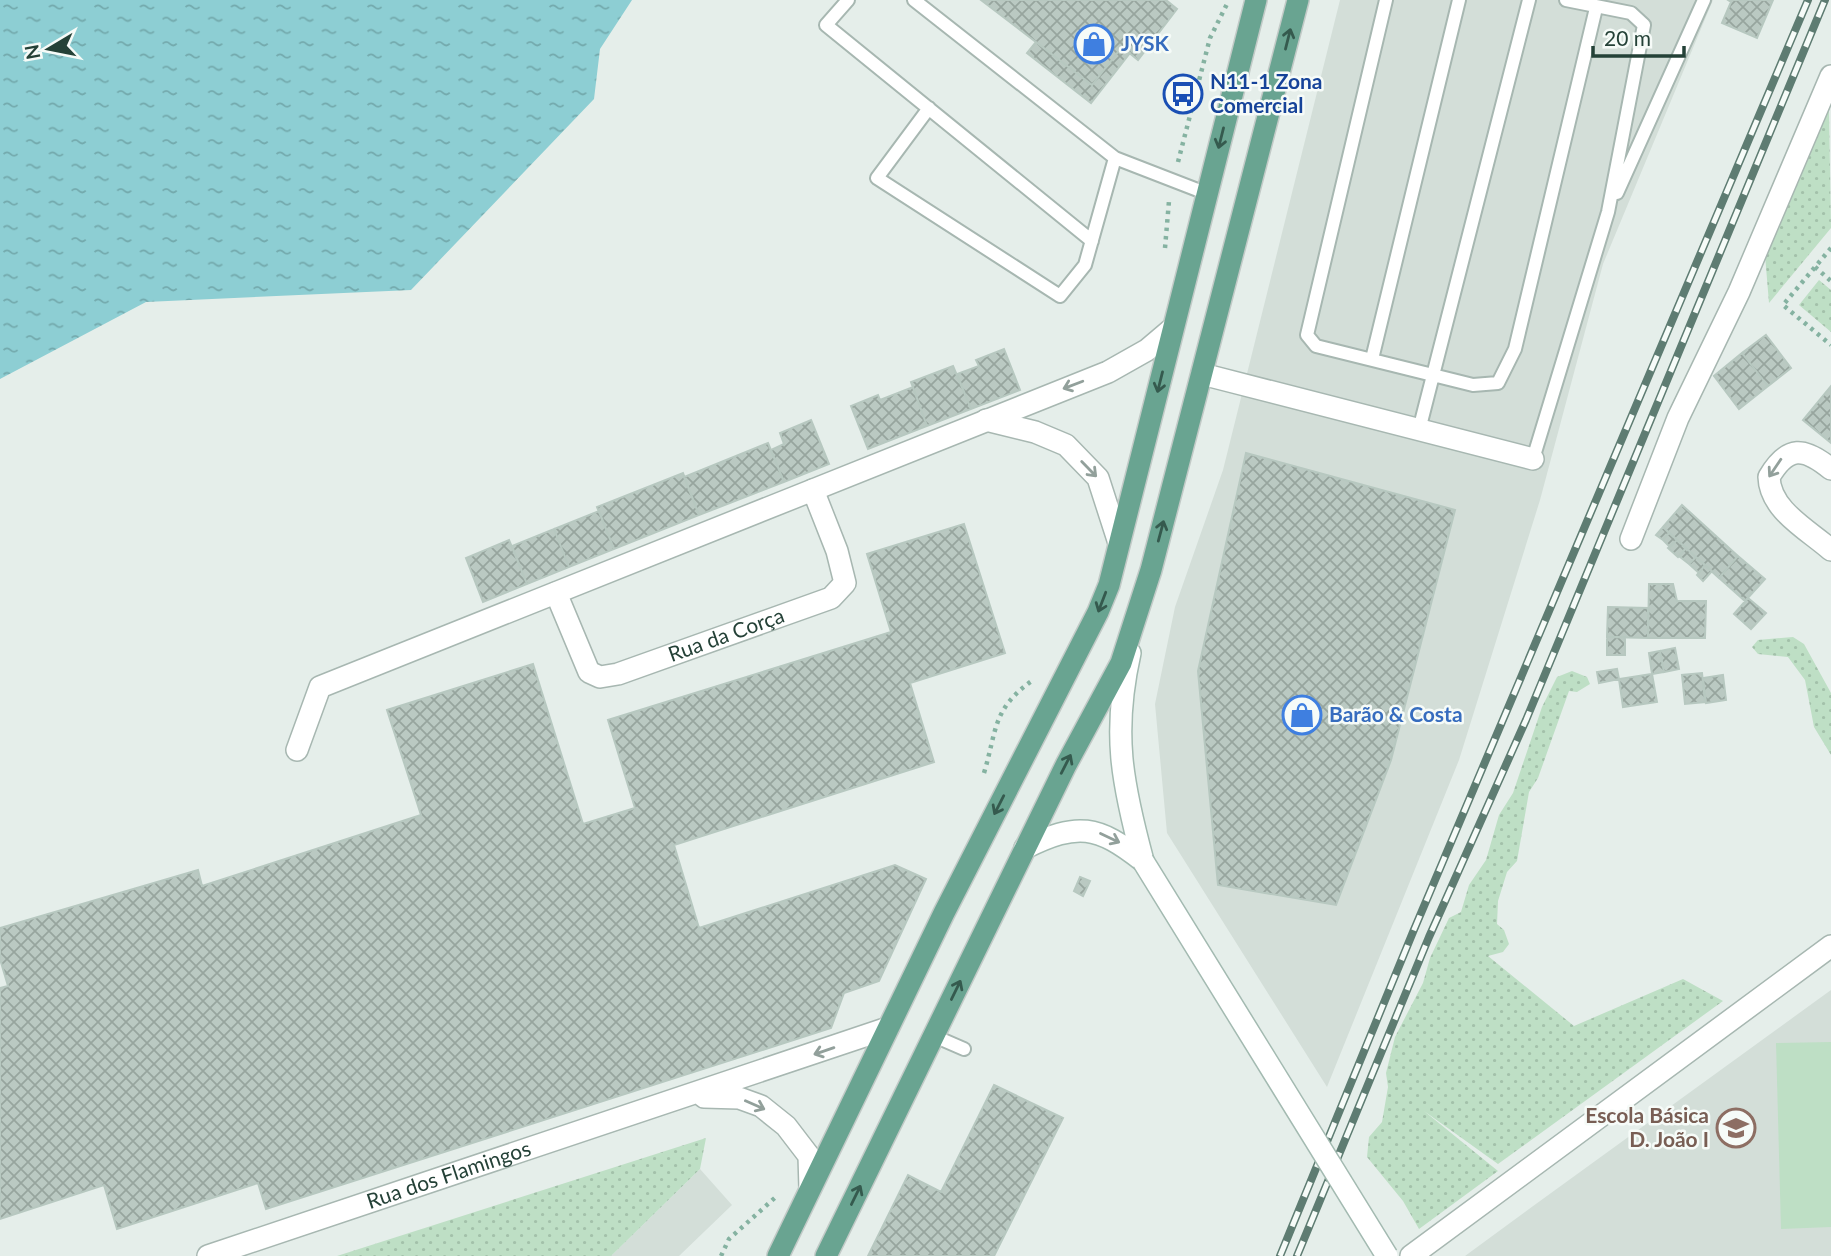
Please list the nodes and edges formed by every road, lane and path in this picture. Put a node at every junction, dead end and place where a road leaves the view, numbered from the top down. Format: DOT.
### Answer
graph roads {
  1 [pos="848,0"];
  2 [pos="914,0"];
  3 [pos="1228,0"];
  4 [pos="1256,0"];
  5 [pos="1298,0"];
  6 [pos="1386,0"];
  7 [pos="1459,0"];
  8 [pos="1529,0"];
  9 [pos="1566,0"];
  10 [pos="1704,0"];
  11 [pos="1596,8"];
  12 [pos="1831,76"];
  13 [pos="929,108"];
  14 [pos="1115,158"];
  15 [pos="1172,180"];
  16 [pos="1208,194"];
  17 [pos="1608,212"];
  18 [pos="1092,241"];
  19 [pos="1831,248"];
  20 [pos="1165,257"];
  21 [pos="1815,267"];
  22 [pos="1831,281"];
  23 [pos="1173,328"];
  24 [pos="1831,345"];
  25 [pos="1372,359"];
  26 [pos="1434,373"];
  27 [pos="1202,374"];
  28 [pos="986,420"];
  29 [pos="1419,430"];
  30 [pos="1533,459"];
  31 [pos="1831,469"];
  32 [pos="813,490"];
  33 [pos="1630,539"];
  34 [pos="1119,543"];
  35 [pos="1831,550"];
  36 [pos="556,593"];
  37 [pos="1138,617"];
  38 [pos="1040,675"];
  39 [pos="297,750"];
  40 [pos="983,778"];
  41 [pos="1025,848"];
  42 [pos="1143,861"];
  43 [pos="1831,946"];
  44 [pos="888,1028"];
  45 [pos="934,1036"];
  46 [pos="964,1049"];
  47 [pos="688,1097"];
  48 [pos="785,1189"];
  49 [pos="810,1189"];
  50 [pos="208,1256"];
  51 [pos="721,1256"];
  52 [pos="778,1256"];
  53 [pos="826,1256"];
  54 [pos="1387,1256"];
  55 [pos="1411,1256"];
  1 -- 13 [label="lane"];
  2 -- 14 [label="lane"];
  3 -- 15 [label="path"];
  4 -- 16 [label="main road, one-way"];
  27 -- 5 [label="main road, one-way"];
  6 -- 25 [label="lane"];
  7 -- 25 [label="lane"];
  8 -- 26 [label="lane"];
  9 -- 11 [label="lane"];
  10 -- 17 [label="lane"];
  11 -- 17 [label="lane"];
  11 -- 26 [label="lane"];
  12 -- 33 [label="street"];
  13 -- 18 [label="lane"];
  13 -- 18 [label="lane"];
  14 -- 15 [label="lane"];
  14 -- 18 [label="lane"];
  15 -- 16 [label="lane"];
  15 -- 20 [label="path"];
  16 -- 23 [label="main road"];
  17 -- 30 [label="lane"];
  19 -- 21 [label="path"];
  21 -- 22 [label="path"];
  21 -- 24 [label="path"];
  23 -- 28 [label="street, one-way"];
  23 -- 34 [label="main road, one-way"];
  25 -- 26 [label="lane"];
  26 -- 29 [label="lane"];
  27 -- 29 [label="street"];
  37 -- 27 [label="main road, one-way"];
  28 -- 32 [label="street"];
  28 -- 34 [label="street, one-way"];
  29 -- 30 [label="street"];
  31 -- 35 [label="street, one-way"];
  32 -- 36 [label="street"];
  32 -- 36 [label="street, Rua da Corça"];
  34 -- 44 [label="main road, one-way"];
  36 -- 39 [label="street"];
  41 -- 37 [label="main road, one-way"];
  37 -- 42 [label="street"];
  38 -- 40 [label="path"];
  41 -- 42 [label="street, one-way"];
  45 -- 41 [label="main road, one-way"];
  42 -- 54 [label="street, bridge"];
  43 -- 55 [label="street"];
  44 -- 47 [label="street, Rua dos Flamingos, one-way"];
  44 -- 49 [label="main road"];
  45 -- 46 [label="lane"];
  53 -- 45 [label="main road, one-way"];
  47 -- 49 [label="street, Rua dos Flamingos, one-way"];
  47 -- 50 [label="street, Rua dos Flamingos"];
  48 -- 51 [label="path"];
  49 -- 52 [label="main road"];
}
